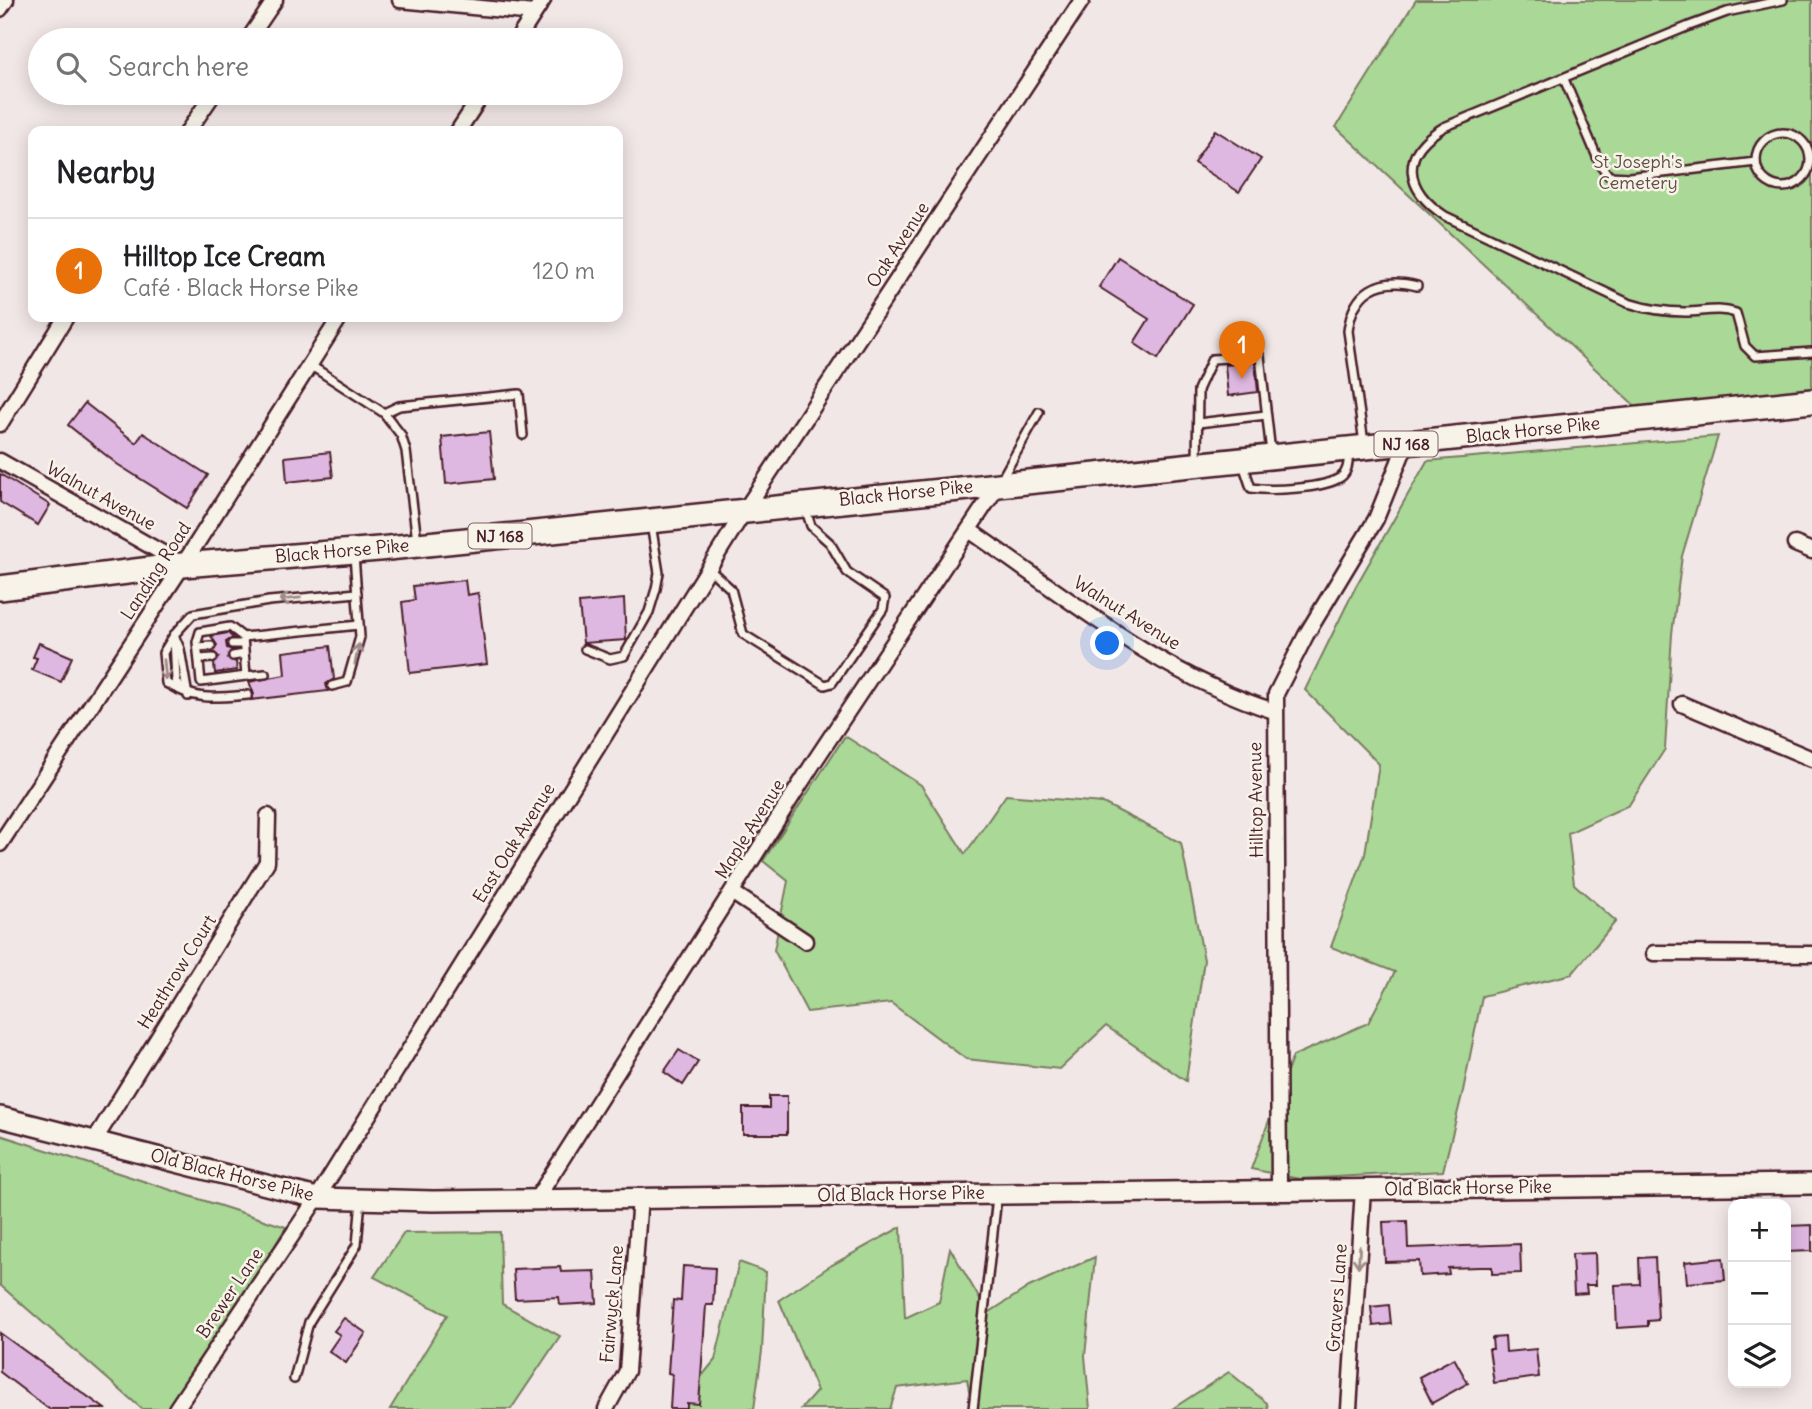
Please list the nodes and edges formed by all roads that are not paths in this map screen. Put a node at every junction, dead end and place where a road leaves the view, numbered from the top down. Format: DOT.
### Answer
graph roads {
  1 [pos="6,0"];
  2 [pos="275,0"];
  3 [pos="400,0"];
  4 [pos="542,0"];
  5 [pos="1082,0"];
  6 [pos="1783,0"];
  7 [pos="0,9"];
  8 [pos="534,13"];
  9 [pos="256,28"];
  10 [pos="525,28"];
  11 [pos="1564,79"];
  12 [pos="206,105"];
  13 [pos="475,105"];
  14 [pos="191,126"];
  15 [pos="461,126"];
  16 [pos="1811,157"];
  17 [pos="1756,162"];
  18 [pos="1417,286"];
  19 [pos="63,322"];
  20 [pos="337,322"];
  21 [pos="1812,352"];
  22 [pos="309,365"];
  23 [pos="1812,401"];
  24 [pos="384,412"];
  25 [pos="1039,412"];
  26 [pos="1266,415"];
  27 [pos="1198,423"];
  28 [pos="0,424"];
  29 [pos="523,435"];
  30 [pos="1406,444"];
  31 [pos="1357,448"];
  32 [pos="1271,457"];
  33 [pos="1242,460"];
  34 [pos="0,461"];
  35 [pos="1197,464"];
  36 [pos="999,484"];
  37 [pos="803,504"];
  38 [pos="746,510"];
  39 [pos="650,520"];
  40 [pos="969,530"];
  41 [pos="1795,544"];
  42 [pos="418,545"];
  43 [pos="354,551"];
  44 [pos="1812,551"];
  45 [pos="183,565"];
  46 [pos="709,569"];
  47 [pos="0,588"];
  48 [pos="357,593"];
  49 [pos="359,625"];
  50 [pos="174,635"];
  51 [pos="243,640"];
  52 [pos="232,644"];
  53 [pos="211,646"];
  54 [pos="198,647"];
  55 [pos="585,649"];
  56 [pos="244,654"];
  57 [pos="233,656"];
  58 [pos="212,658"];
  59 [pos="199,659"];
  60 [pos="265,674"];
  61 [pos="246,676"];
  62 [pos="332,686"];
  63 [pos="248,695"];
  64 [pos="188,696"];
  65 [pos="1682,705"];
  66 [pos="1274,711"];
  67 [pos="1812,759"];
  68 [pos="268,816"];
  69 [pos="0,844"];
  70 [pos="733,893"];
  71 [pos="805,940"];
  72 [pos="1654,953"];
  73 [pos="1812,954"];
  74 [pos="0,1117"];
  75 [pos="94,1141"];
  76 [pos="1812,1184"];
  77 [pos="1279,1189"];
  78 [pos="1363,1189"];
  79 [pos="997,1193"];
  80 [pos="640,1197"];
  81 [pos="317,1198"];
  82 [pos="537,1198"];
  83 [pos="361,1199"];
  84 [pos="294,1379"];
  85 [pos="176,1409"];
  86 [pos="606,1409"];
  87 [pos="973,1409"];
  88 [pos="1349,1409"];
  1 -- 7 [label="street"];
  2 -- 9 [label="street"];
  3 -- 8 [label="street"];
  4 -- 8 [label="street"];
  5 -- 38 [label="street, Oak Avenue"];
  6 -- 11 [label="lane"];
  8 -- 10 [label="street"];
  11 -- 17 [label="lane"];
  11 -- 21 [label="lane"];
  12 -- 14 [label="street"];
  13 -- 15 [label="street"];
  16 -- 17 [label="lane"];
  16 -- 17 [label="lane"];
  18 -- 31 [label="lane"];
  19 -- 28 [label="street"];
  20 -- 22 [label="street, Landing Road"];
  22 -- 24 [label="lane"];
  22 -- 45 [label="street, Landing Road"];
  23 -- 30 [label="main road, Black Horse Pike / NJ 168"];
  24 -- 29 [label="lane"];
  24 -- 42 [label="lane"];
  25 -- 36 [label="lane"];
  26 -- 27 [label="lane"];
  26 -- 27 [label="lane"];
  26 -- 32 [label="lane"];
  27 -- 35 [label="lane"];
  30 -- 31 [label="main road, Black Horse Pike / NJ 168"];
  30 -- 66 [label="street, Hilltop Avenue"];
  31 -- 32 [label="main road, Black Horse Pike / NJ 168"];
  31 -- 33 [label="lane"];
  32 -- 33 [label="main road, Black Horse Pike / NJ 168"];
  33 -- 35 [label="main road, Black Horse Pike / NJ 168"];
  34 -- 45 [label="street, Walnut Avenue"];
  35 -- 36 [label="main road, Black Horse Pike / NJ 168"];
  36 -- 37 [label="main road, Black Horse Pike / NJ 168"];
  36 -- 40 [label="street, Maple Avenue"];
  37 -- 38 [label="main road, Black Horse Pike / NJ 168"];
  37 -- 46 [label="lane"];
  38 -- 39 [label="main road, Black Horse Pike / NJ 168"];
  38 -- 46 [label="street, East Oak Avenue"];
  39 -- 42 [label="main road, Black Horse Pike / NJ 168"];
  39 -- 55 [label="lane"];
  40 -- 66 [label="street, Walnut Avenue"];
  40 -- 70 [label="street, Maple Avenue"];
  41 -- 44 [label="street"];
  42 -- 43 [label="main road, Black Horse Pike / NJ 168"];
  43 -- 45 [label="main road, Black Horse Pike / NJ 168"];
  43 -- 48 [label="lane"];
  45 -- 47 [label="main road, Black Horse Pike / NJ 168"];
  45 -- 69 [label="street, Landing Road"];
  46 -- 81 [label="street, East Oak Avenue"];
  48 -- 49 [label="lane"];
  48 -- 50 [label="lane, one-way"];
  49 -- 51 [label="lane"];
  62 -- 49 [label="lane, one-way"];
  50 -- 64 [label="lane"];
  50 -- 64 [label="lane, one-way"];
  51 -- 52 [label="lane"];
  51 -- 54 [label="lane"];
  51 -- 56 [label="lane"];
  53 -- 54 [label="lane"];
  54 -- 59 [label="lane"];
  56 -- 57 [label="lane"];
  56 -- 61 [label="lane"];
  58 -- 59 [label="lane"];
  59 -- 61 [label="lane"];
  60 -- 61 [label="lane"];
  63 -- 64 [label="lane"];
  65 -- 67 [label="street"];
  66 -- 77 [label="street, Hilltop Avenue"];
  68 -- 75 [label="street, Heathrow Court"];
  70 -- 71 [label="street"];
  70 -- 82 [label="street, Maple Avenue"];
  72 -- 73 [label="street"];
  74 -- 75 [label="street, Old Black Horse Pike"];
  75 -- 81 [label="street, Old Black Horse Pike"];
  76 -- 78 [label="street, Old Black Horse Pike"];
  77 -- 78 [label="street, Old Black Horse Pike"];
  77 -- 79 [label="street, Old Black Horse Pike"];
  78 -- 88 [label="street, Gravers Lane, one-way"];
  79 -- 80 [label="street, Old Black Horse Pike"];
  79 -- 87 [label="lane"];
  80 -- 82 [label="street, Old Black Horse Pike"];
  80 -- 86 [label="street, Fairwyck Lane"];
  81 -- 83 [label="street, Old Black Horse Pike"];
  81 -- 85 [label="street, Brewer Lane"];
  82 -- 83 [label="street, Old Black Horse Pike"];
  83 -- 84 [label="lane"];
}
